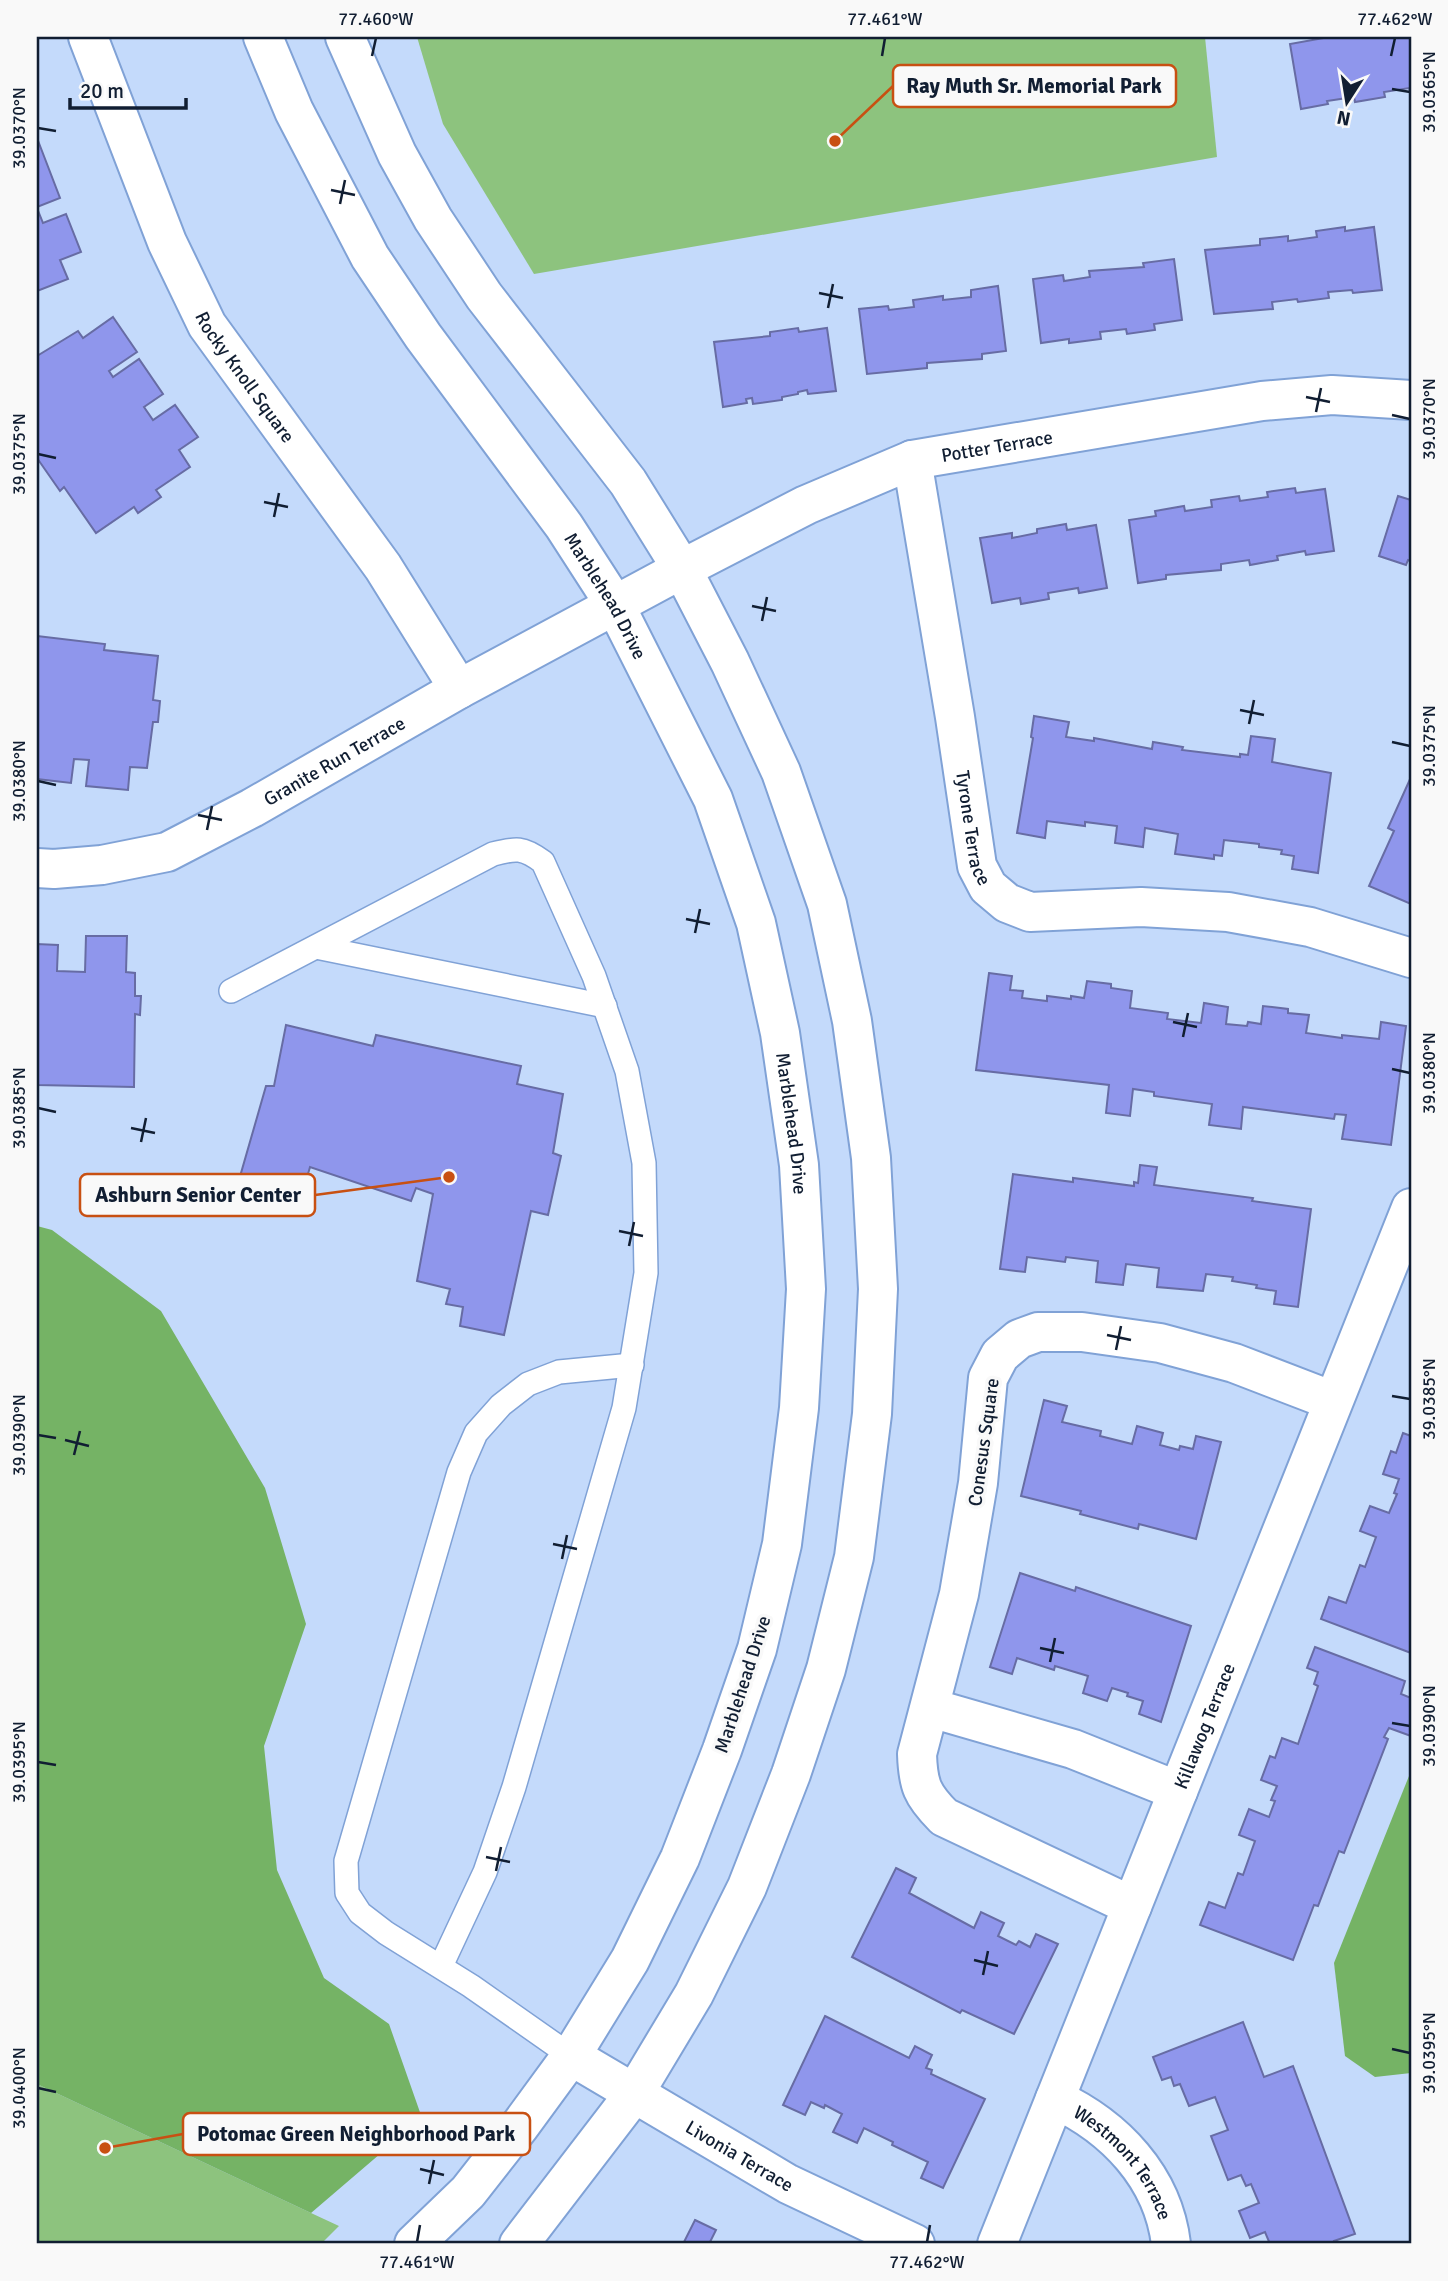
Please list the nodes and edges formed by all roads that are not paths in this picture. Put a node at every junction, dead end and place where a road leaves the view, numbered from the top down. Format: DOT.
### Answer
graph roads {
  1 [pos="88,37"];
  2 [pos="263,37"];
  3 [pos="345,37"];
  4 [pos="1411,400"];
  5 [pos="912,460"];
  6 [pos="682,569"];
  7 [pos="615,605"];
  8 [pos="459,689"];
  9 [pos="37,868"];
  10 [pos="316,947"];
  11 [pos="1411,958"];
  12 [pos="231,991"];
  13 [pos="605,1006"];
  14 [pos="1411,1208"];
  15 [pos="632,1366"];
  16 [pos="1333,1401"];
  17 [pos="931,1708"];
  18 [pos="1178,1791"];
  19 [pos="1132,1906"];
  20 [pos="441,1966"];
  21 [pos="571,2056"];
  22 [pos="634,2094"];
  23 [pos="1055,2099"];
  24 [pos="414,2244"];
  25 [pos="519,2244"];
  26 [pos="915,2244"];
  27 [pos="997,2244"];
  28 [pos="1171,2244"];
  1 -- 8 [label="street, Rocky Knoll Square"];
  2 -- 7 [label="street, Marblehead Drive"];
  3 -- 6 [label="street"];
  4 -- 5 [label="street, Potter Terrace"];
  5 -- 6 [label="street, Potter Terrace"];
  5 -- 11 [label="street, Tyrone Terrace"];
  6 -- 7 [label="street, Potter Terrace"];
  6 -- 22 [label="street"];
  7 -- 8 [label="street, Granite Run Terrace"];
  7 -- 21 [label="street, Marblehead Drive"];
  8 -- 9 [label="street, Granite Run Terrace"];
  10 -- 12 [label="lane"];
  10 -- 13 [label="lane"];
  10 -- 13 [label="lane"];
  13 -- 15 [label="lane"];
  14 -- 16 [label="street, Killawog Terrace"];
  15 -- 20 [label="lane"];
  15 -- 20 [label="lane"];
  16 -- 17 [label="street, Conesus Square"];
  16 -- 18 [label="street, Killawog Terrace"];
  17 -- 18 [label="street"];
  17 -- 19 [label="street, Conesus Square"];
  18 -- 19 [label="street, Killawog Terrace"];
  19 -- 23 [label="street, Killawog Terrace"];
  20 -- 21 [label="lane"];
  21 -- 22 [label="street, Livonia Terrace"];
  21 -- 24 [label="street, Marblehead Drive"];
  22 -- 25 [label="street"];
  22 -- 26 [label="street, Livonia Terrace"];
  23 -- 27 [label="street, Killawog Terrace"];
  23 -- 28 [label="street, Westmont Terrace"];
}
